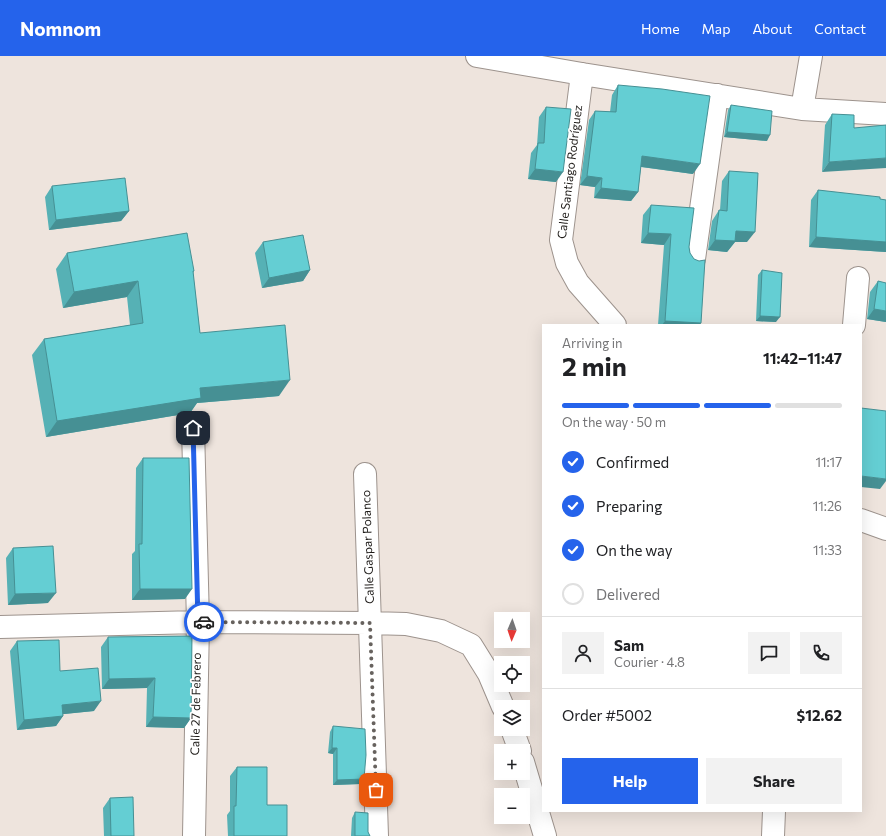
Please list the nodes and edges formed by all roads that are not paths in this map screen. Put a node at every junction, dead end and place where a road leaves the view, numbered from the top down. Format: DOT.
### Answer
graph roads {
  1 [pos="477,56"];
  2 [pos="811,56"];
  3 [pos="582,74"];
  4 [pos="717,95"];
  5 [pos="802,109"];
  6 [pos="886,114"];
  7 [pos="694,259"];
  8 [pos="858,278"];
  9 [pos="614,324"];
  10 [pos="854,324"];
  11 [pos="193,428"];
  12 [pos="365,474"];
  13 [pos="862,520"];
  14 [pos="886,529"];
  15 [pos="198,622"];
  16 [pos="370,623"];
  17 [pos="0,627"];
  18 [pos="500,700"];
  19 [pos="528,780"];
  20 [pos="774,812"];
  21 [pos="194,836"];
  22 [pos="377,836"];
  23 [pos="545,836"];
  24 [pos="773,836"];
  1 -- 3 [label="street"];
  2 -- 5 [label="street"];
  3 -- 4 [label="street"];
  3 -- 9 [label="street, Calle Santiago Rodríguez"];
  4 -- 5 [label="street"];
  4 -- 7 [label="street"];
  5 -- 6 [label="street"];
  8 -- 10 [label="street"];
  11 -- 15 [label="street, Calle 27 de Febrero"];
  12 -- 16 [label="street, Calle Gaspar Polanco"];
  13 -- 14 [label="street"];
  15 -- 16 [label="street"];
  15 -- 17 [label="street"];
  15 -- 21 [label="street, Calle 27 de Febrero"];
  16 -- 18 [label="street"];
  16 -- 22 [label="street, Calle Gaspar Polanco"];
  19 -- 23 [label="street"];
  20 -- 24 [label="street"];
}
